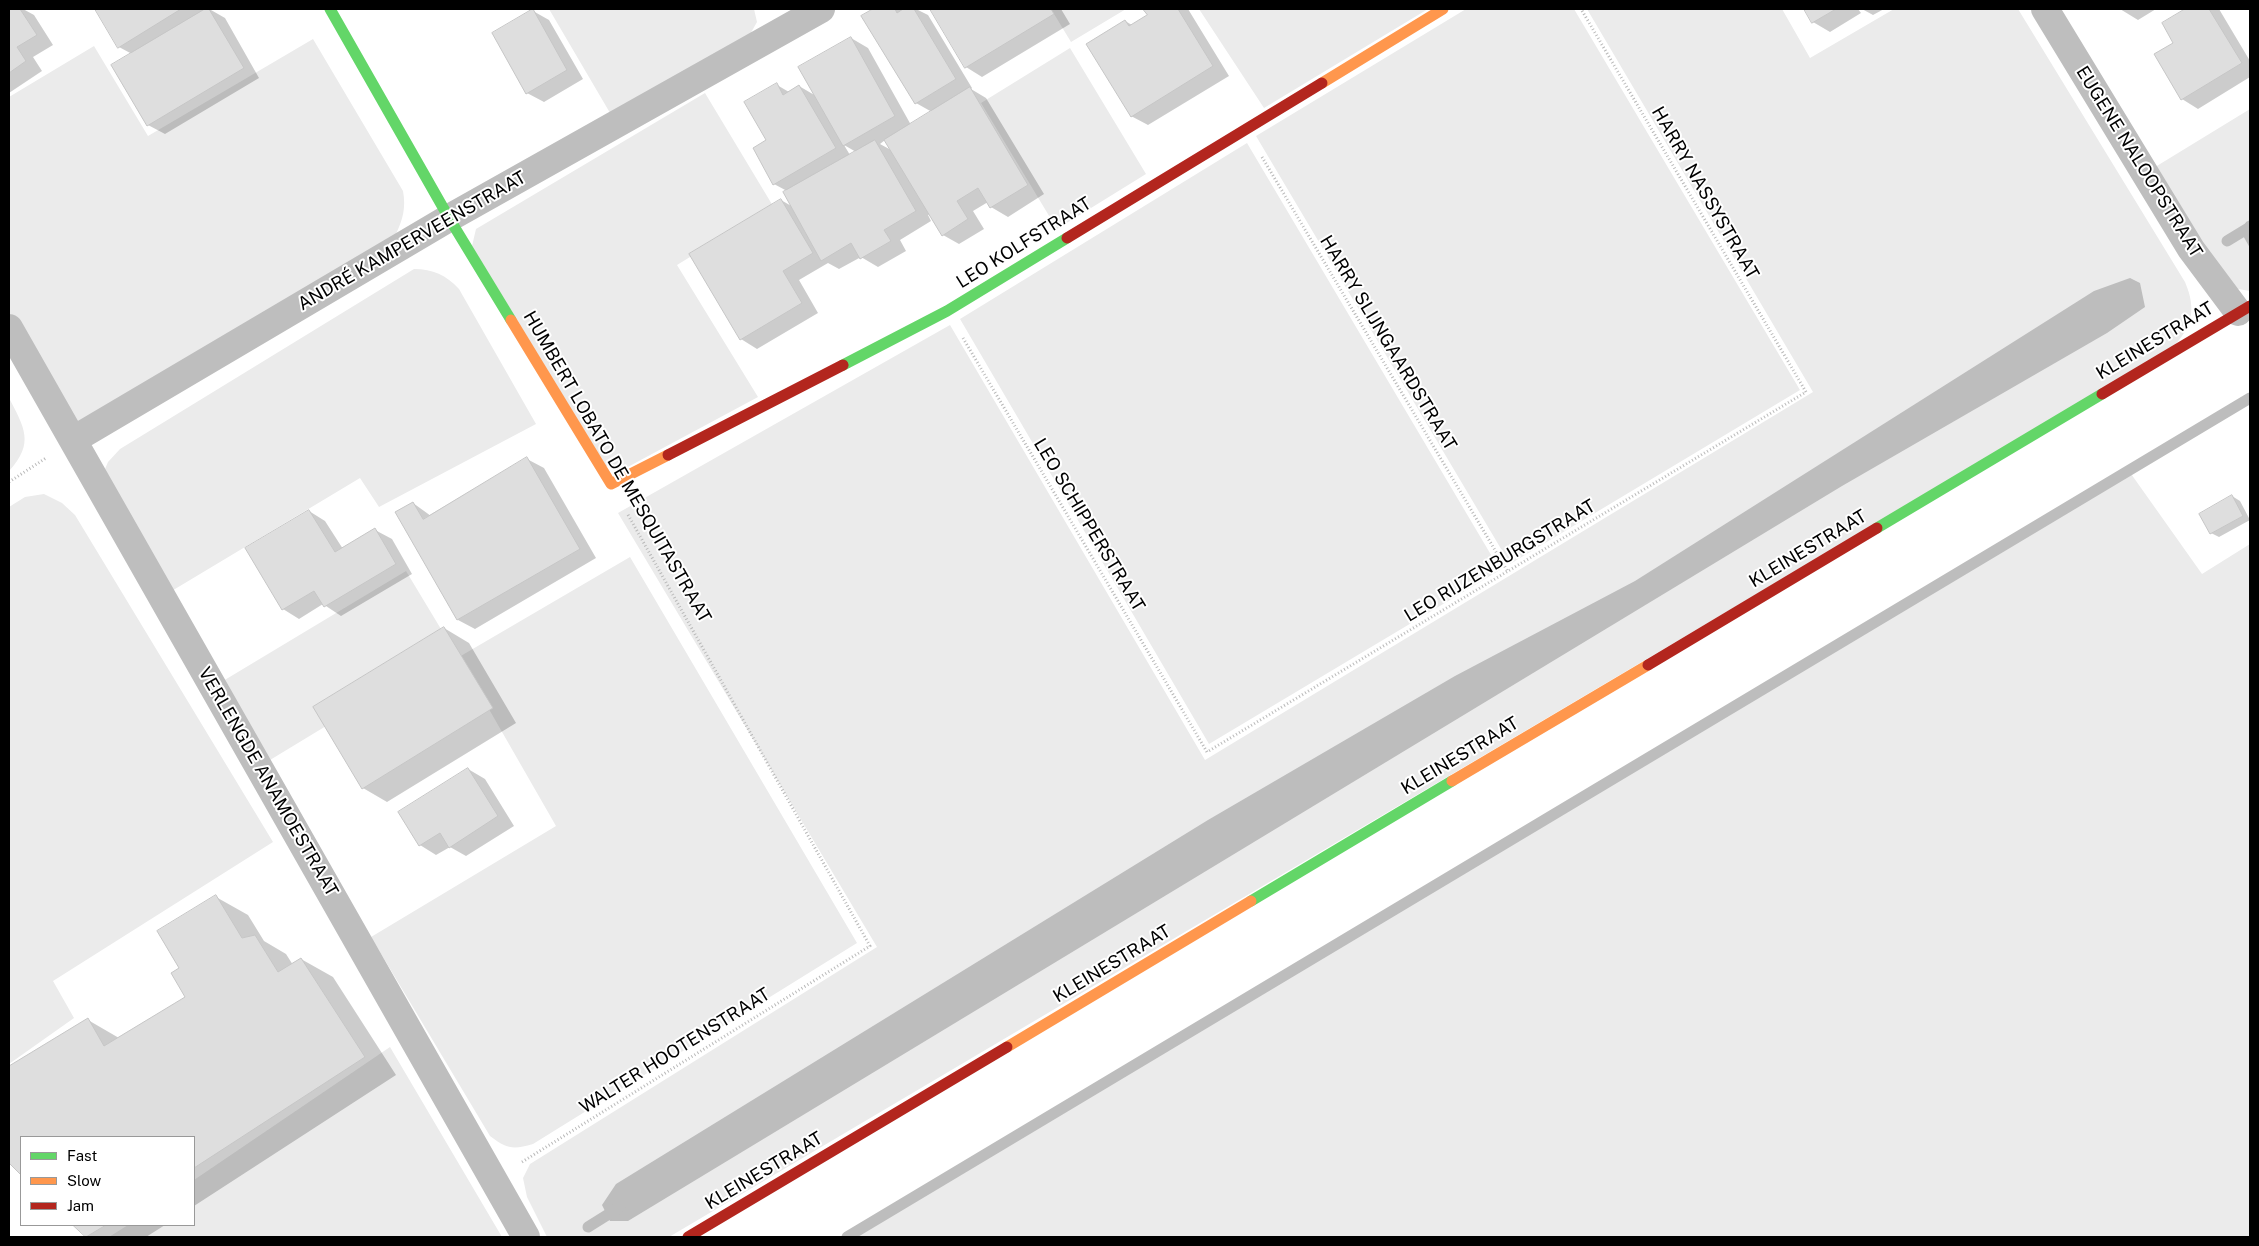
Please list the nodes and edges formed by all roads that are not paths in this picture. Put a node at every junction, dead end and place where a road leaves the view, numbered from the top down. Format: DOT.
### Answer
graph roads {
  1 [pos="330,9"];
  2 [pos="821,9"];
  3 [pos="1443,9"];
  4 [pos="2045,9"];
  5 [pos="449,218"];
  6 [pos="2244,309"];
  7 [pos="9,328"];
  8 [pos="74,440"];
  9 [pos="611,484"];
  10 [pos="526,1237"];
  11 [pos="688,1237"];
  1 -- 5 [label="street, HUMBERT LOBATO DE MESQUITASTRAAT"];
  2 -- 5 [label="street, ANDRÉ KAMPERVEENSTRAAT"];
  3 -- 9 [label="street, LEO KOLFSTRAAT"];
  4 -- 6 [label="street, EUGENE NALOOPSTRAAT"];
  5 -- 8 [label="street, ANDRÉ KAMPERVEENSTRAAT"];
  5 -- 9 [label="street, HUMBERT LOBATO DE MESQUITASTRAAT"];
  6 -- 11 [label="street, KLEINESTRAAT"];
  7 -- 8 [label="street, VERLENGDE ANAMOESTRAAT"];
  8 -- 10 [label="street, VERLENGDE ANAMOESTRAAT"];
}
